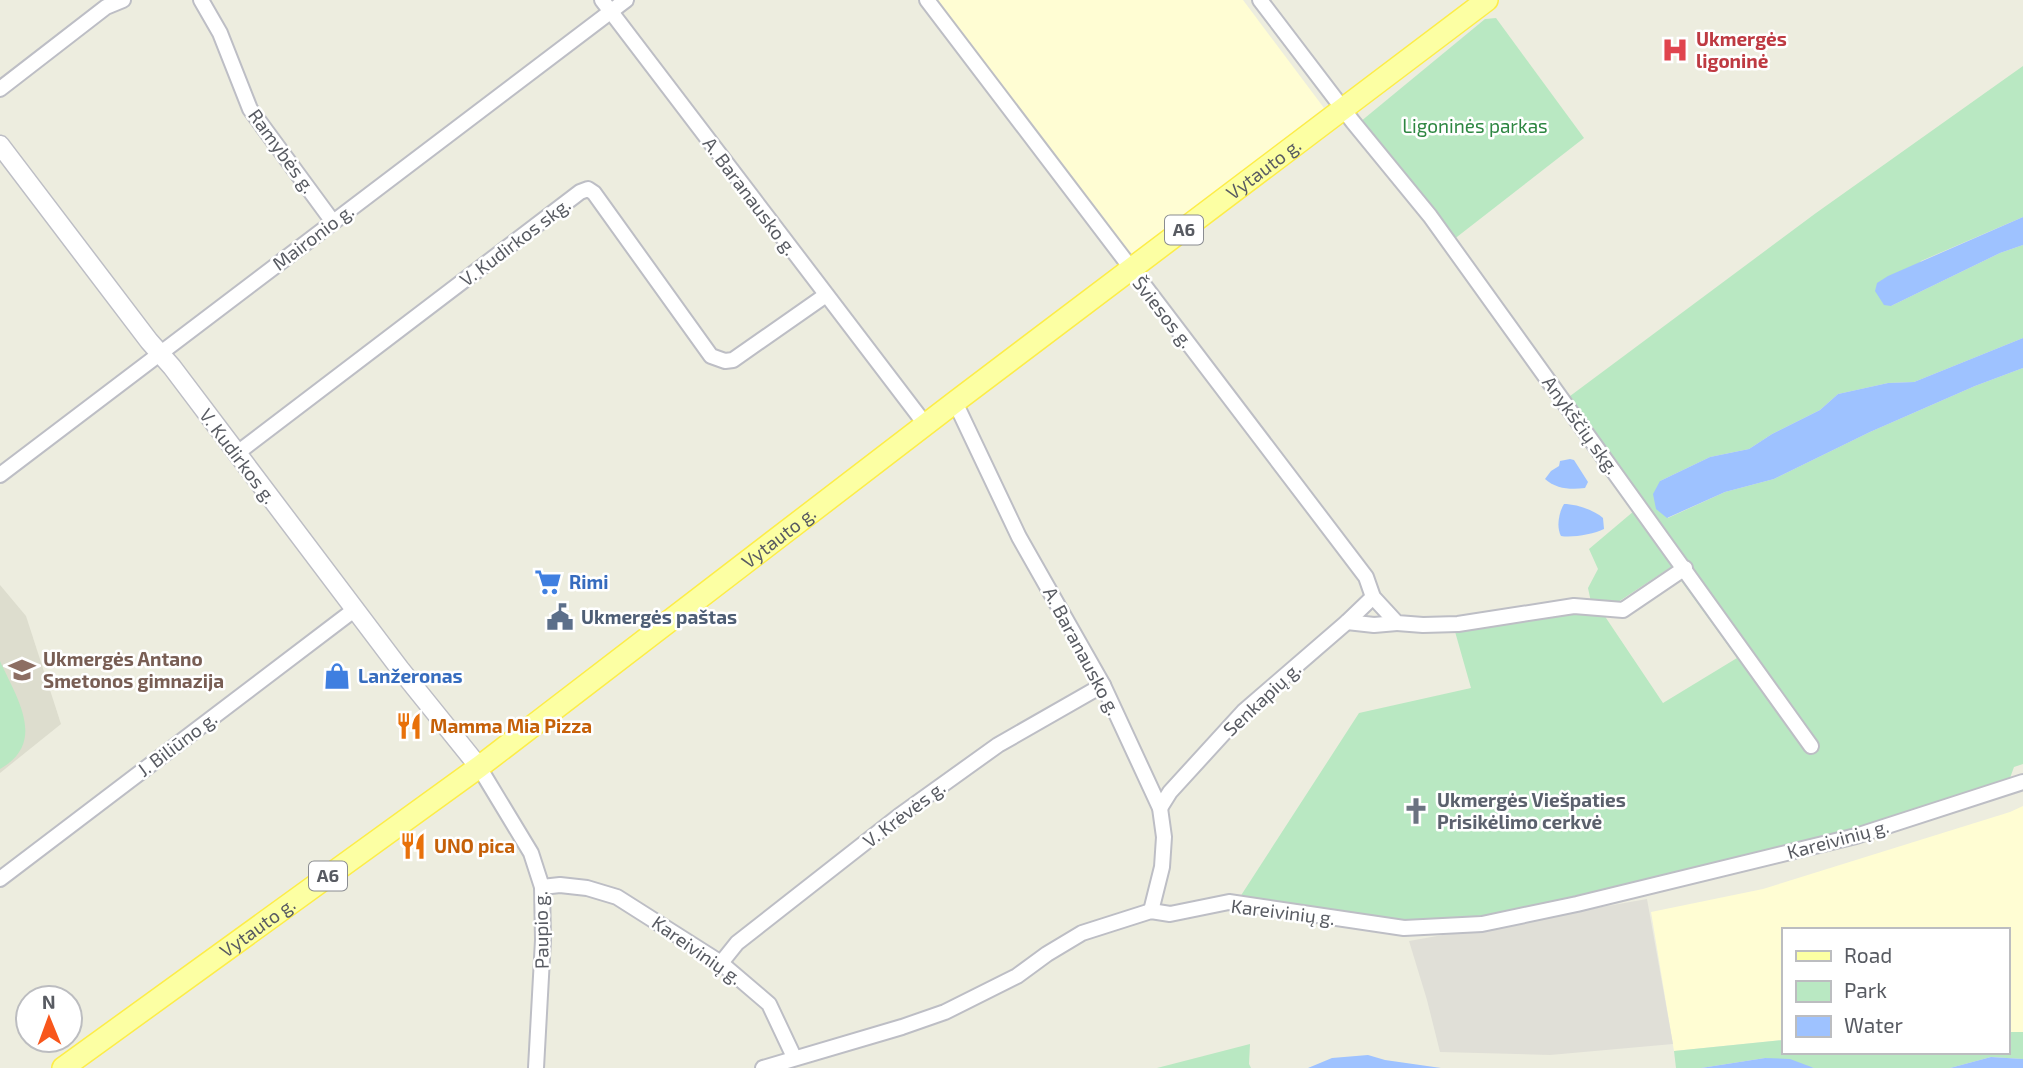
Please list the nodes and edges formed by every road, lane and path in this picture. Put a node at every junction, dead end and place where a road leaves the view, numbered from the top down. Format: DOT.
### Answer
graph roads {
  1 [pos="123,0"];
  2 [pos="201,0"];
  3 [pos="626,0"];
  4 [pos="927,0"];
  5 [pos="1260,0"];
  6 [pos="1487,0"];
  7 [pos="607,6"];
  8 [pos="0,89"];
  9 [pos="1343,109"];
  10 [pos="0,145"];
  11 [pos="333,222"];
  12 [pos="1130,270"];
  13 [pos="826,295"];
  14 [pos="160,354"];
  15 [pos="955,402"];
  16 [pos="925,425"];
  17 [pos="236,454"];
  18 [pos="0,475"];
  19 [pos="1685,568"];
  20 [pos="1373,597"];
  21 [pos="354,610"];
  22 [pos="1348,622"];
  23 [pos="1397,623"];
  24 [pos="1102,685"];
  25 [pos="1811,746"];
  26 [pos="479,767"];
  27 [pos="2023,782"];
  28 [pos="1160,808"];
  29 [pos="0,879"];
  30 [pos="542,887"];
  31 [pos="1152,911"];
  32 [pos="721,963"];
  33 [pos="794,1057"];
  34 [pos="63,1068"];
  35 [pos="536,1068"];
  36 [pos="763,1068"];
  1 -- 8 [label="street"];
  2 -- 11 [label="street, Ramybės g."];
  3 -- 7 [label="street, Maironio g."];
  4 -- 12 [label="street, Šviesos g."];
  5 -- 9 [label="street, Anykščių skg."];
  6 -- 9 [label="main road, Vytauto g. / A6"];
  7 -- 11 [label="street, Maironio g."];
  7 -- 13 [label="street, A. Baranausko g."];
  9 -- 12 [label="main road, Vytauto g. / A6"];
  9 -- 19 [label="street, Anykščių skg."];
  10 -- 14 [label="street, V. Kudirkos g."];
  11 -- 14 [label="street, Maironio g."];
  12 -- 15 [label="main road, Vytauto g. / A6"];
  12 -- 20 [label="street, Šviesos g."];
  13 -- 16 [label="street, A. Baranausko g."];
  13 -- 17 [label="street, V. Kudirkos skg."];
  14 -- 17 [label="street, V. Kudirkos g."];
  14 -- 18 [label="street, Maironio g."];
  15 -- 16 [label="main road, Vytauto g. / A6"];
  15 -- 24 [label="street, A. Baranausko g."];
  16 -- 26 [label="main road, Vytauto g. / A6"];
  17 -- 21 [label="street, V. Kudirkos g."];
  19 -- 23 [label="street"];
  19 -- 25 [label="street, Anykščių skg."];
  20 -- 22 [label="street, Senkapių g."];
  20 -- 23 [label="street, Šviesos g."];
  21 -- 26 [label="street, V. Kudirkos g."];
  21 -- 29 [label="street, J. Biliūno g."];
  22 -- 23 [label="street"];
  22 -- 28 [label="street, Senkapių g."];
  24 -- 28 [label="street, A. Baranausko g."];
  24 -- 32 [label="street, V. Krėvės g."];
  26 -- 30 [label="street, Paupio g."];
  26 -- 34 [label="main road, Vytauto g. / A6"];
  27 -- 31 [label="street, Kareivinių g."];
  28 -- 31 [label="street, A. Baranausko g."];
  30 -- 32 [label="street, Kareivinių g."];
  30 -- 35 [label="street, Paupio g."];
  31 -- 33 [label="street, Kareivinių g."];
  32 -- 33 [label="street, Kareivinių g."];
  33 -- 36 [label="street"];
}
